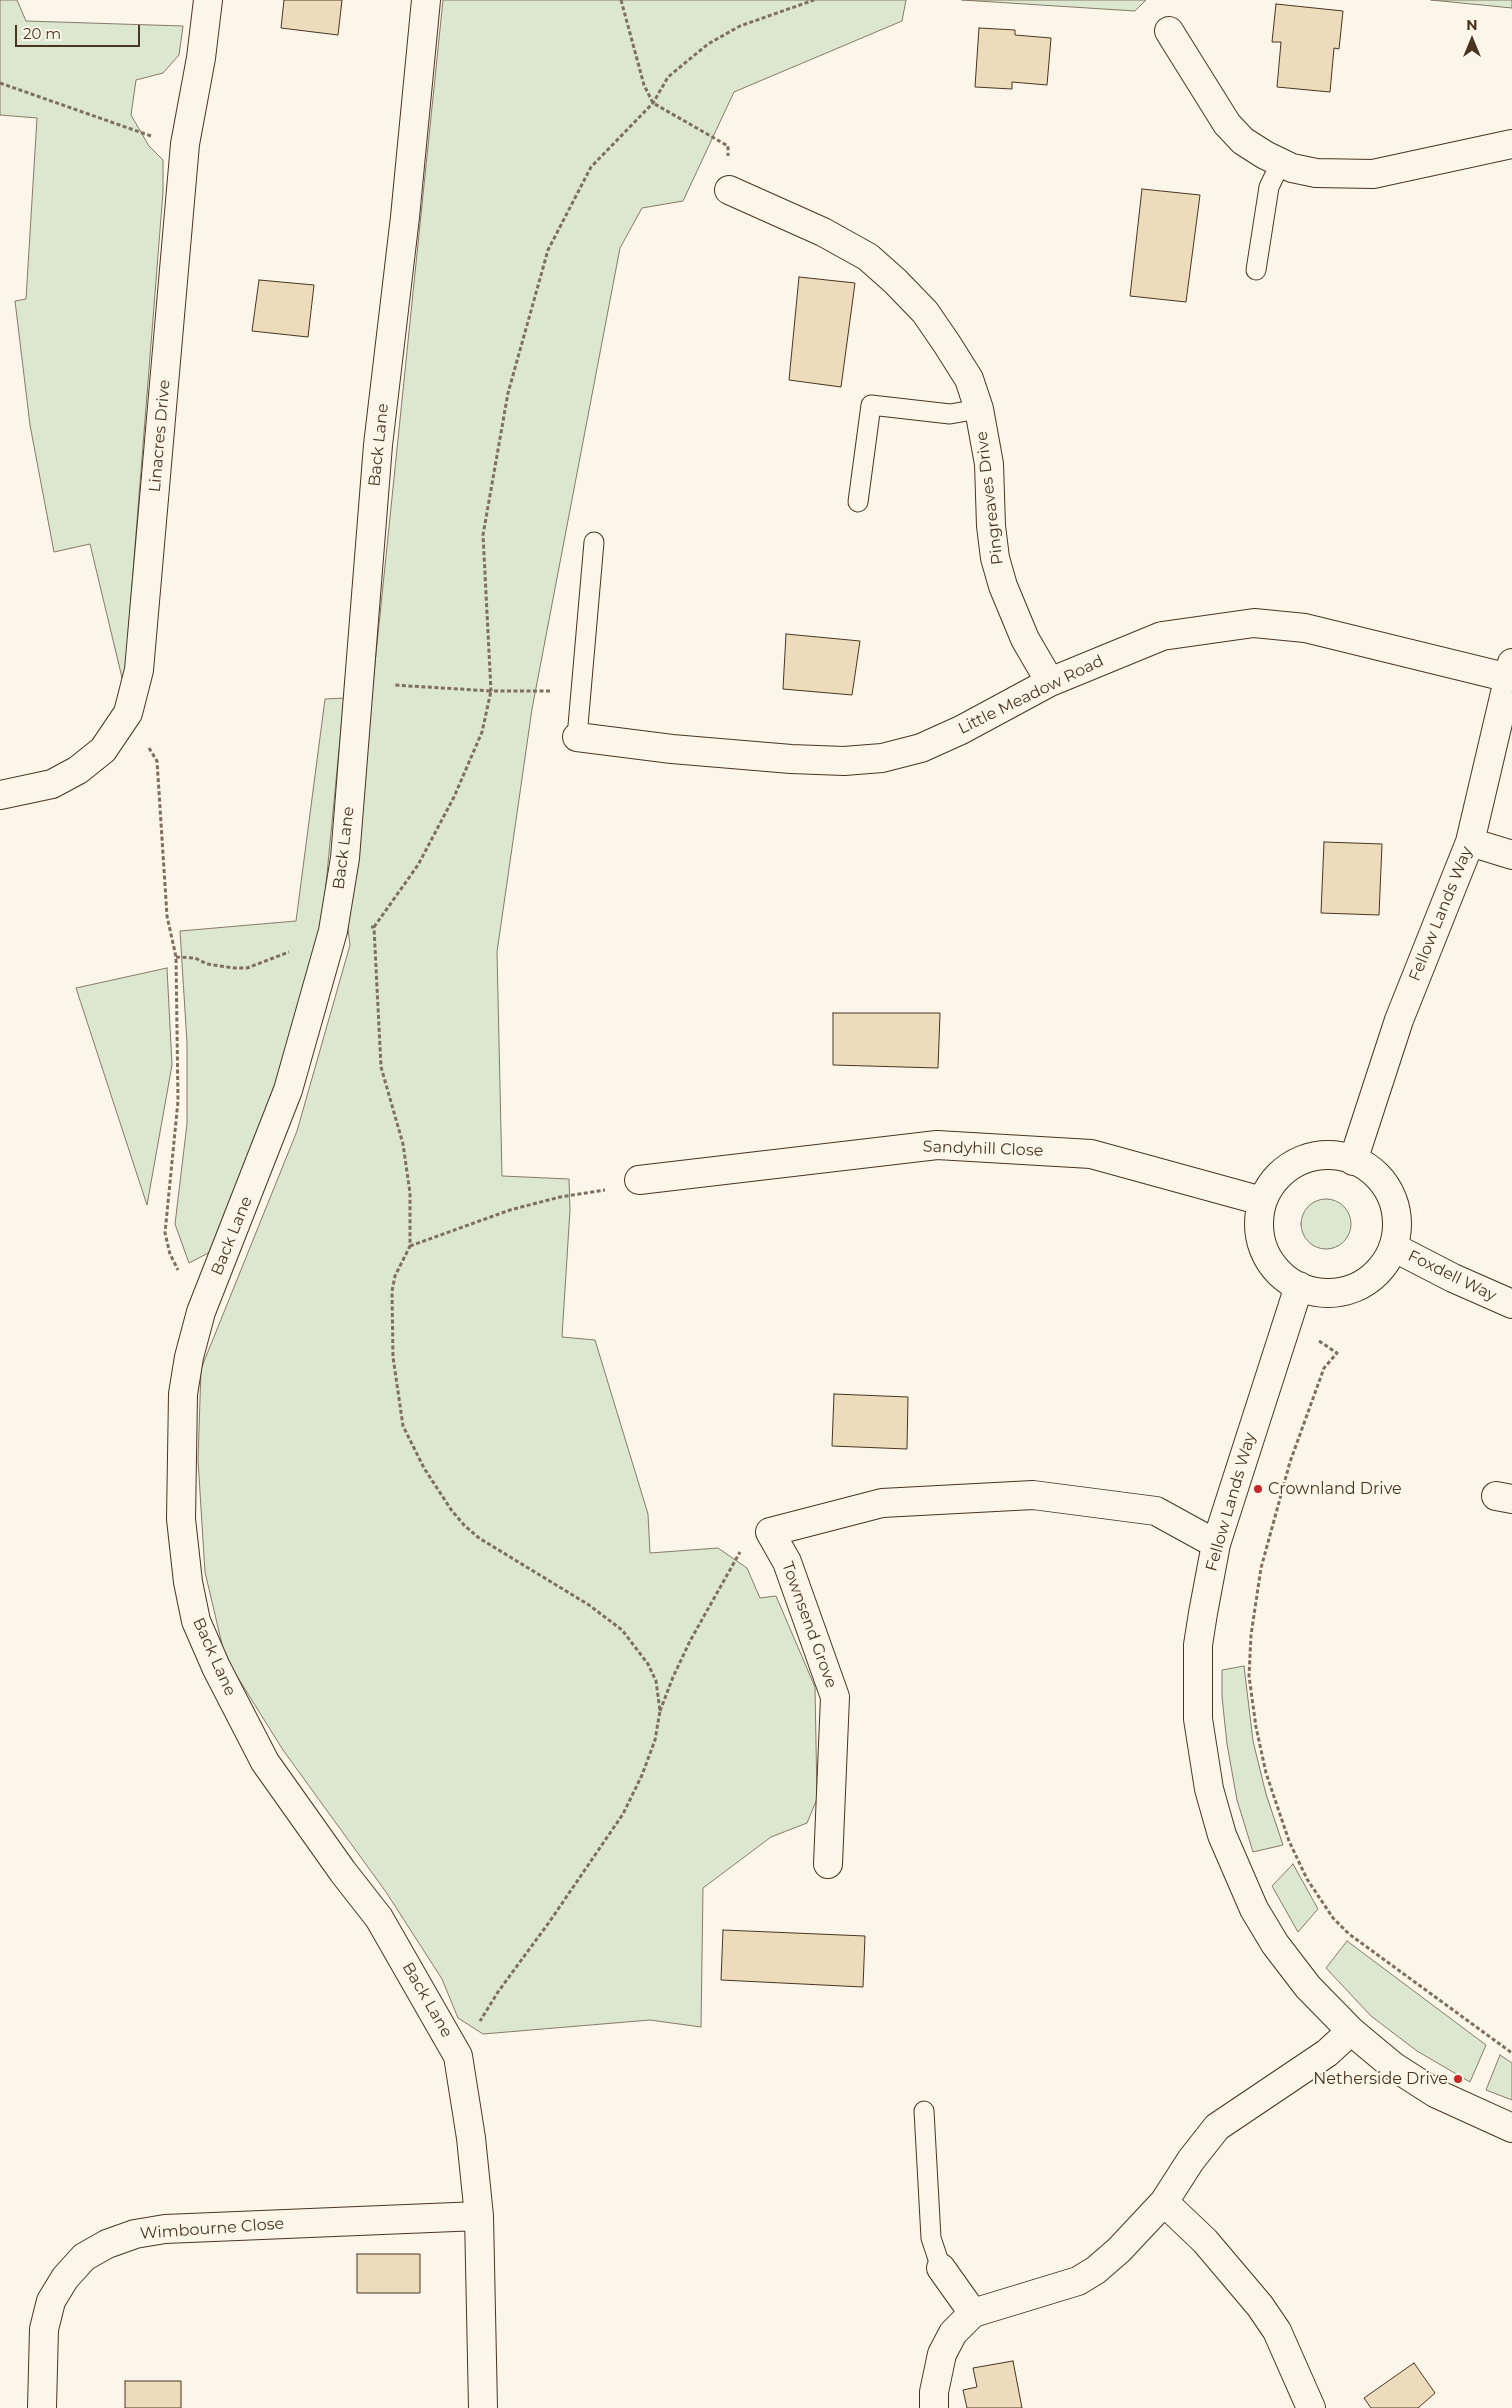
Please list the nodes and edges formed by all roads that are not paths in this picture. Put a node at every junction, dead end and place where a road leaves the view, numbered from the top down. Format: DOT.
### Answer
graph roads {
  1 [pos="208,0"];
  2 [pos="426,0"];
  3 [pos="1169,31"];
  4 [pos="1512,144"];
  5 [pos="1281,162"];
  6 [pos="729,190"];
  7 [pos="1256,270"];
  8 [pos="979,410"];
  9 [pos="858,502"];
  10 [pos="594,542"];
  11 [pos="1511,671"];
  12 [pos="1050,682"];
  13 [pos="577,737"];
  14 [pos="0,796"];
  15 [pos="1470,842"];
  16 [pos="1512,854"];
  17 [pos="1354,1161"];
  18 [pos="640,1180"];
  19 [pos="1262,1201"];
  20 [pos="1393,1247"];
  21 [pos="1299,1286"];
  22 [pos="1512,1304"];
  23 [pos="1216,1544"];
  24 [pos="828,1864"];
  25 [pos="1350,2031"];
  26 [pos="924,2111"];
  27 [pos="1512,2128"];
  28 [pos="1164,2202"];
  29 [pos="479,2216"];
  30 [pos="942,2268"];
  31 [pos="973,2313"];
  32 [pos="42,2408"];
  33 [pos="483,2408"];
  34 [pos="934,2408"];
  35 [pos="1311,2408"];
  1 -- 14 [label="street, Linacres Drive"];
  2 -- 29 [label="street, Back Lane"];
  3 -- 5 [label="street"];
  4 -- 5 [label="street"];
  5 -- 7 [label="lane"];
  6 -- 8 [label="street, Pingreaves Drive"];
  8 -- 9 [label="lane"];
  8 -- 12 [label="street, Pingreaves Drive"];
  10 -- 13 [label="lane"];
  11 -- 12 [label="street, Little Meadow Road"];
  11 -- 15 [label="street, Fellow Lands Way"];
  12 -- 13 [label="street, Little Meadow Road"];
  15 -- 16 [label="street"];
  15 -- 17 [label="street, Fellow Lands Way"];
  17 -- 19 [label="street"];
  17 -- 20 [label="street"];
  18 -- 19 [label="street, Sandyhill Close"];
  19 -- 21 [label="street"];
  20 -- 21 [label="street"];
  20 -- 22 [label="street, Foxdell Way"];
  21 -- 23 [label="street, Fellow Lands Way"];
  23 -- 24 [label="street, Townsend Grove"];
  23 -- 25 [label="street, Fellow Lands Way"];
  25 -- 27 [label="street, Fellow Lands Way"];
  25 -- 28 [label="street"];
  26 -- 30 [label="lane"];
  28 -- 31 [label="street"];
  28 -- 35 [label="street"];
  29 -- 32 [label="street, Wimbourne Close"];
  29 -- 33 [label="street, Back Lane"];
  30 -- 31 [label="street"];
  31 -- 34 [label="street"];
}
